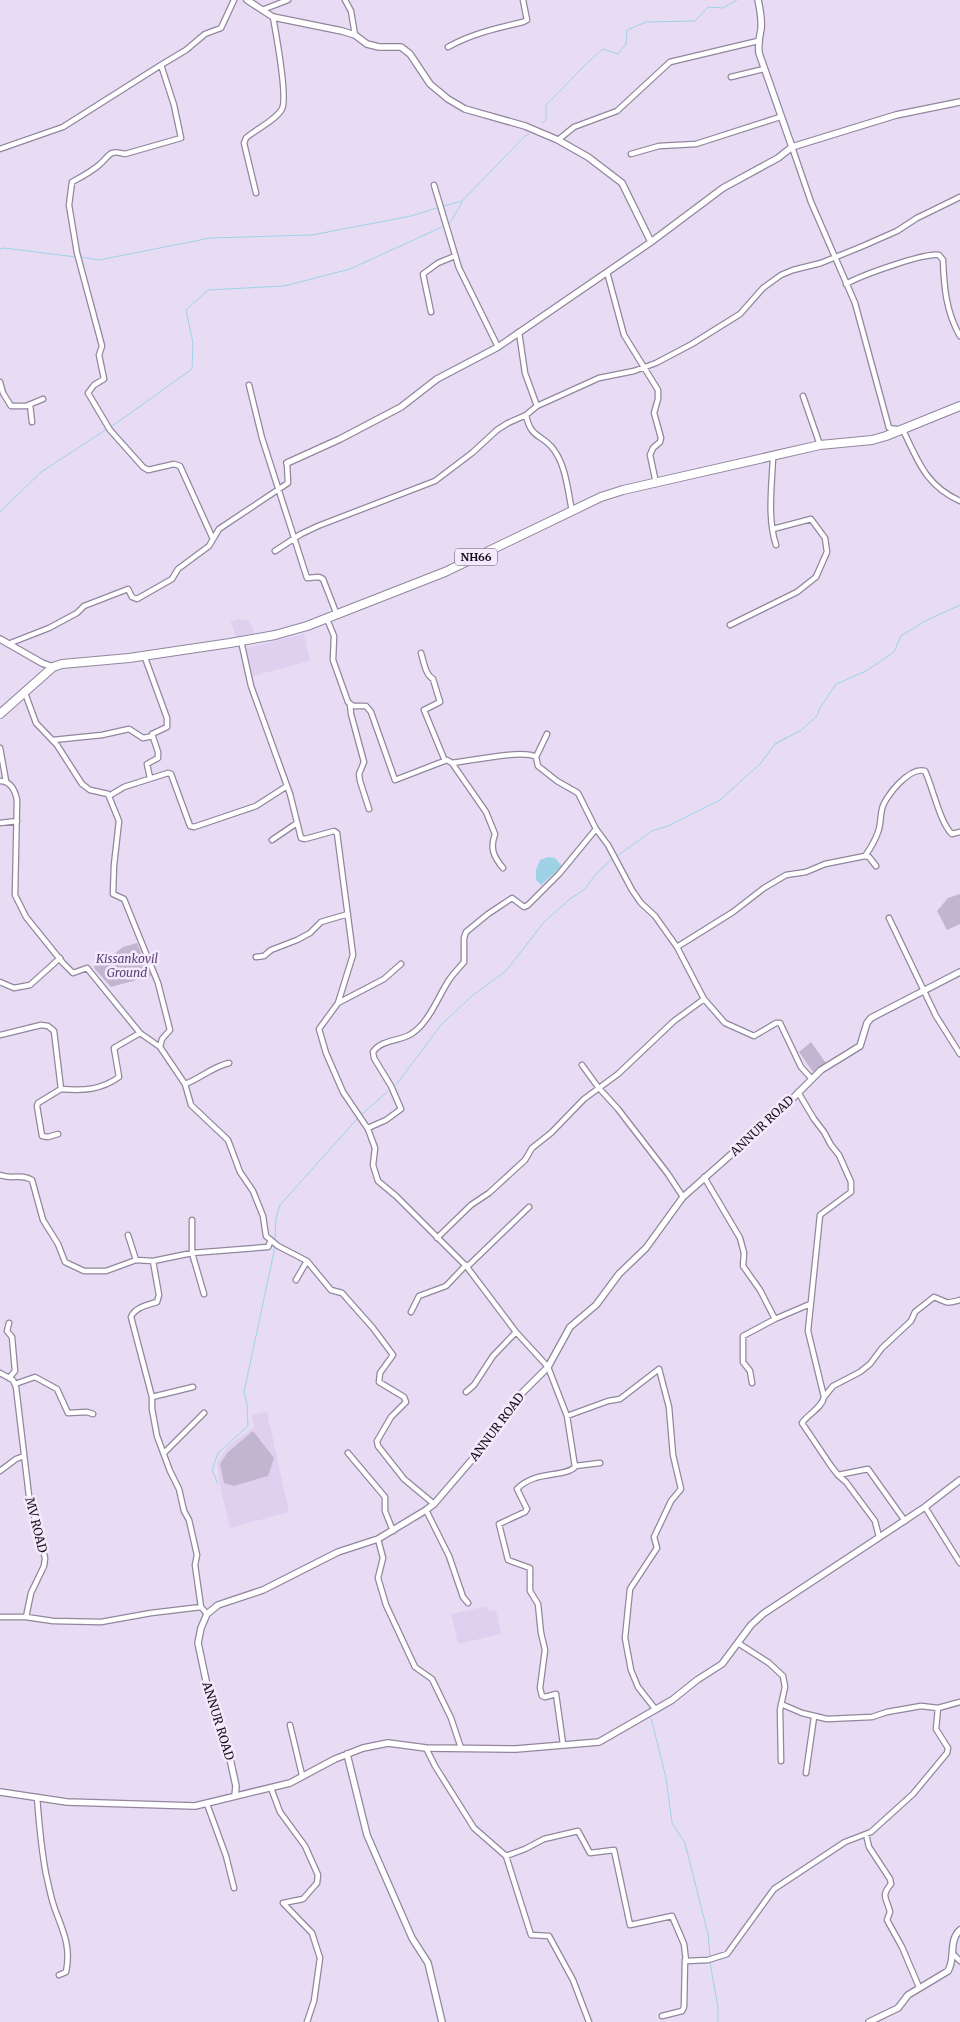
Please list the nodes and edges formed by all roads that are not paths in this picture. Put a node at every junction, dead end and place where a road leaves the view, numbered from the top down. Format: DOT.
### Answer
graph roads {
  1 [pos="234,0"];
  2 [pos="247,0"];
  3 [pos="288,0"];
  4 [pos="345,0"];
  5 [pos="523,0"];
  6 [pos="758,0"];
  7 [pos="262,10"];
  8 [pos="273,17"];
  9 [pos="355,35"];
  10 [pos="758,41"];
  11 [pos="448,47"];
  12 [pos="161,65"];
  13 [pos="764,69"];
  14 [pos="731,77"];
  15 [pos="960,102"];
  16 [pos="780,117"];
  17 [pos="558,140"];
  18 [pos="792,147"];
  19 [pos="0,149"];
  20 [pos="632,154"];
  21 [pos="434,186"];
  22 [pos="256,193"];
  23 [pos="960,197"];
  24 [pos="651,242"];
  25 [pos="455,256"];
  26 [pos="835,257"];
  27 [pos="607,272"];
  28 [pos="846,284"];
  29 [pos="431,312"];
  30 [pos="519,332"];
  31 [pos="960,336"];
  32 [pos="498,347"];
  33 [pos="645,367"];
  34 [pos="0,382"];
  35 [pos="249,384"];
  36 [pos="802,396"];
  37 [pos="43,399"];
  38 [pos="30,405"];
  39 [pos="537,406"];
  40 [pos="960,406"];
  41 [pos="526,415"];
  42 [pos="32,422"];
  43 [pos="903,430"];
  44 [pos="820,446"];
  45 [pos="773,457"];
  46 [pos="287,463"];
  47 [pos="656,483"];
  48 [pos="278,490"];
  49 [pos="960,501"];
  50 [pos="572,512"];
  51 [pos="773,529"];
  52 [pos="295,538"];
  53 [pos="213,539"];
  54 [pos="776,545"];
  55 [pos="275,551"];
  56 [pos="337,615"];
  57 [pos="327,619"];
  58 [pos="730,625"];
  59 [pos="0,640"];
  60 [pos="241,641"];
  61 [pos="8,644"];
  62 [pos="421,653"];
  63 [pos="144,655"];
  64 [pos="53,668"];
  65 [pos="25,693"];
  66 [pos="350,704"];
  67 [pos="0,714"];
  68 [pos="547,734"];
  69 [pos="153,736"];
  70 [pos="53,740"];
  71 [pos="0,748"];
  72 [pos="536,757"];
  73 [pos="445,761"];
  74 [pos="452,763"];
  75 [pos="150,778"];
  76 [pos="0,780"];
  77 [pos="6,781"];
  78 [pos="287,786"];
  79 [pos="109,796"];
  80 [pos="369,810"];
  81 [pos="17,821"];
  82 [pos="0,823"];
  83 [pos="297,823"];
  84 [pos="596,829"];
  85 [pos="960,832"];
  86 [pos="272,840"];
  87 [pos="865,856"];
  88 [pos="876,866"];
  89 [pos="503,868"];
  90 [pos="348,914"];
  91 [pos="889,918"];
  92 [pos="676,947"];
  93 [pos="256,957"];
  94 [pos="60,958"];
  95 [pos="401,964"];
  96 [pos="960,972"];
  97 [pos="0,982"];
  98 [pos="924,990"];
  99 [pos="704,999"];
  100 [pos="338,1003"];
  101 [pos="140,1033"];
  102 [pos="0,1035"];
  103 [pos="160,1047"];
  104 [pos="960,1054"];
  105 [pos="229,1063"];
  106 [pos="582,1065"];
  107 [pos="811,1078"];
  108 [pos="185,1084"];
  109 [pos="598,1087"];
  110 [pos="61,1089"];
  111 [pos="798,1092"];
  112 [pos="368,1128"];
  113 [pos="58,1134"];
  114 [pos="0,1175"];
  115 [pos="704,1177"];
  116 [pos="683,1197"];
  117 [pos="529,1207"];
  118 [pos="192,1220"];
  119 [pos="128,1235"];
  120 [pos="437,1238"];
  121 [pos="272,1241"];
  122 [pos="192,1254"];
  123 [pos="136,1260"];
  124 [pos="153,1261"];
  125 [pos="307,1261"];
  126 [pos="466,1266"];
  127 [pos="296,1280"];
  128 [pos="204,1294"];
  129 [pos="960,1300"];
  130 [pos="810,1304"];
  131 [pos="411,1312"];
  132 [pos="775,1318"];
  133 [pos="9,1323"];
  134 [pos="516,1332"];
  135 [pos="548,1367"];
  136 [pos="0,1373"];
  137 [pos="10,1378"];
  138 [pos="752,1383"];
  139 [pos="15,1384"];
  140 [pos="193,1387"];
  141 [pos="466,1392"];
  142 [pos="824,1397"];
  143 [pos="152,1398"];
  144 [pos="204,1413"];
  145 [pos="93,1414"];
  146 [pos="567,1416"];
  147 [pos="164,1453"];
  148 [pos="348,1453"];
  149 [pos="24,1456"];
  150 [pos="600,1462"];
  151 [pos="575,1466"];
  152 [pos="0,1471"];
  153 [pos="838,1475"];
  154 [pos="960,1480"];
  155 [pos="434,1504"];
  156 [pos="925,1507"];
  157 [pos="426,1510"];
  158 [pos="905,1521"];
  159 [pos="393,1531"];
  160 [pos="878,1537"];
  161 [pos="378,1539"];
  162 [pos="960,1563"];
  163 [pos="468,1603"];
  164 [pos="200,1607"];
  165 [pos="207,1614"];
  166 [pos="0,1617"];
  167 [pos="26,1617"];
  168 [pos="738,1643"];
  169 [pos="960,1702"];
  170 [pos="781,1704"];
  171 [pos="938,1708"];
  172 [pos="656,1710"];
  173 [pos="814,1717"];
  174 [pos="290,1725"];
  175 [pos="563,1744"];
  176 [pos="426,1748"];
  177 [pos="461,1748"];
  178 [pos="347,1754"];
  179 [pos="781,1761"];
  180 [pos="806,1773"];
  181 [pos="302,1775"];
  182 [pos="272,1788"];
  183 [pos="0,1792"];
  184 [pos="235,1796"];
  185 [pos="37,1797"];
  186 [pos="207,1804"];
  187 [pos="866,1834"];
  188 [pos="506,1856"];
  189 [pos="234,1888"];
  190 [pos="960,1930"];
  191 [pos="953,1954"];
  192 [pos="685,1960"];
  193 [pos="960,1961"];
  194 [pos="59,1975"];
  195 [pos="919,1987"];
  196 [pos="662,2016"];
  197 [pos="307,2022"];
  198 [pos="442,2022"];
  199 [pos="589,2022"];
  200 [pos="869,2022"];
  1 -- 12 [label="street"];
  2 -- 7 [label="main road"];
  3 -- 7 [label="street"];
  4 -- 9 [label="street"];
  5 -- 11 [label="street"];
  6 -- 10 [label="main road"];
  7 -- 8 [label="main road"];
  8 -- 9 [label="main road"];
  8 -- 22 [label="street"];
  9 -- 17 [label="main road"];
  10 -- 13 [label="main road"];
  10 -- 17 [label="street"];
  12 -- 19 [label="street"];
  12 -- 53 [label="street"];
  13 -- 14 [label="street"];
  13 -- 16 [label="main road"];
  15 -- 18 [label="main road"];
  16 -- 18 [label="main road"];
  16 -- 20 [label="street"];
  17 -- 24 [label="main road"];
  18 -- 24 [label="main road"];
  18 -- 26 [label="street"];
  21 -- 25 [label="street"];
  23 -- 26 [label="street"];
  24 -- 27 [label="main road"];
  25 -- 29 [label="street"];
  25 -- 32 [label="street"];
  26 -- 28 [label="street"];
  26 -- 33 [label="street"];
  27 -- 30 [label="main road"];
  27 -- 33 [label="street"];
  28 -- 31 [label="street"];
  28 -- 43 [label="street"];
  30 -- 32 [label="main road"];
  30 -- 39 [label="street"];
  32 -- 46 [label="main road"];
  33 -- 39 [label="street"];
  33 -- 47 [label="street"];
  34 -- 38 [label="street"];
  35 -- 48 [label="street"];
  36 -- 44 [label="street"];
  37 -- 38 [label="street"];
  38 -- 42 [label="street"];
  39 -- 41 [label="street"];
  40 -- 43 [label="highway, NH66"];
  41 -- 50 [label="street"];
  41 -- 52 [label="street"];
  43 -- 44 [label="highway, NH66"];
  43 -- 49 [label="street"];
  44 -- 45 [label="highway, NH66"];
  45 -- 47 [label="highway, NH66"];
  45 -- 51 [label="street"];
  46 -- 48 [label="street"];
  47 -- 50 [label="highway, NH66"];
  48 -- 52 [label="street"];
  48 -- 53 [label="street"];
  50 -- 56 [label="highway, NH66"];
  51 -- 54 [label="street"];
  51 -- 58 [label="street"];
  52 -- 55 [label="street"];
  52 -- 56 [label="street"];
  53 -- 61 [label="street"];
  56 -- 57 [label="highway, NH66"];
  57 -- 60 [label="highway, NH66"];
  57 -- 66 [label="street"];
  59 -- 61 [label="main road"];
  60 -- 63 [label="highway, NH66"];
  60 -- 78 [label="street"];
  61 -- 64 [label="main road"];
  62 -- 73 [label="street"];
  63 -- 64 [label="highway, NH66"];
  63 -- 69 [label="street"];
  64 -- 65 [label="highway, NH66"];
  65 -- 67 [label="highway, NH66"];
  65 -- 70 [label="street"];
  66 -- 73 [label="street"];
  66 -- 80 [label="street"];
  68 -- 72 [label="street"];
  69 -- 70 [label="street"];
  69 -- 75 [label="street"];
  70 -- 79 [label="street"];
  71 -- 77 [label="street"];
  72 -- 74 [label="street"];
  72 -- 84 [label="street"];
  73 -- 74 [label="street"];
  74 -- 89 [label="street"];
  75 -- 78 [label="street"];
  75 -- 79 [label="street"];
  76 -- 77 [label="street"];
  77 -- 81 [label="street"];
  78 -- 83 [label="street"];
  79 -- 103 [label="street"];
  81 -- 82 [label="street"];
  81 -- 94 [label="street"];
  83 -- 86 [label="street"];
  83 -- 90 [label="street"];
  84 -- 92 [label="street"];
  84 -- 112 [label="street"];
  85 -- 87 [label="street"];
  87 -- 88 [label="street"];
  87 -- 92 [label="street"];
  90 -- 93 [label="street"];
  90 -- 100 [label="street"];
  91 -- 98 [label="street"];
  92 -- 99 [label="street"];
  94 -- 97 [label="street"];
  94 -- 101 [label="street"];
  95 -- 100 [label="street"];
  96 -- 98 [label="main road, ANNUR ROAD"];
  98 -- 104 [label="street"];
  98 -- 107 [label="main road, ANNUR ROAD"];
  99 -- 107 [label="street"];
  99 -- 109 [label="street"];
  100 -- 112 [label="street"];
  101 -- 103 [label="street"];
  101 -- 110 [label="street"];
  102 -- 110 [label="street"];
  103 -- 108 [label="street"];
  105 -- 108 [label="street"];
  106 -- 109 [label="street"];
  107 -- 111 [label="main road, ANNUR ROAD"];
  108 -- 121 [label="street"];
  109 -- 116 [label="street"];
  109 -- 120 [label="street"];
  110 -- 113 [label="street"];
  111 -- 115 [label="main road, ANNUR ROAD"];
  111 -- 130 [label="street"];
  112 -- 120 [label="street"];
  114 -- 123 [label="street"];
  115 -- 116 [label="main road, ANNUR ROAD"];
  115 -- 132 [label="street"];
  116 -- 135 [label="main road, ANNUR ROAD"];
  117 -- 126 [label="street"];
  118 -- 122 [label="street"];
  119 -- 123 [label="street"];
  120 -- 126 [label="street"];
  121 -- 122 [label="street"];
  121 -- 125 [label="street"];
  122 -- 124 [label="street"];
  122 -- 128 [label="street"];
  123 -- 124 [label="street"];
  124 -- 143 [label="street"];
  125 -- 127 [label="street"];
  125 -- 155 [label="street"];
  126 -- 131 [label="street"];
  126 -- 134 [label="street"];
  129 -- 142 [label="street"];
  130 -- 132 [label="street"];
  130 -- 142 [label="street"];
  132 -- 138 [label="street"];
  133 -- 137 [label="street"];
  134 -- 135 [label="street"];
  134 -- 141 [label="street"];
  135 -- 146 [label="street"];
  135 -- 155 [label="main road, ANNUR ROAD"];
  136 -- 137 [label="street"];
  137 -- 139 [label="street"];
  139 -- 145 [label="street"];
  139 -- 149 [label="street, MV ROAD"];
  140 -- 143 [label="street"];
  142 -- 153 [label="street"];
  143 -- 147 [label="street"];
  144 -- 147 [label="street"];
  146 -- 151 [label="street"];
  146 -- 172 [label="street"];
  147 -- 164 [label="street"];
  148 -- 159 [label="street"];
  149 -- 152 [label="street"];
  149 -- 167 [label="street, MV ROAD"];
  150 -- 151 [label="street"];
  151 -- 175 [label="street"];
  153 -- 158 [label="street"];
  153 -- 160 [label="street"];
  154 -- 156 [label="main road"];
  155 -- 157 [label="main road, ANNUR ROAD"];
  156 -- 158 [label="main road"];
  156 -- 162 [label="street"];
  157 -- 159 [label="main road, ANNUR ROAD"];
  157 -- 163 [label="street"];
  158 -- 160 [label="main road"];
  159 -- 161 [label="main road, ANNUR ROAD"];
  160 -- 168 [label="main road"];
  161 -- 165 [label="main road, ANNUR ROAD"];
  161 -- 177 [label="street"];
  164 -- 165 [label="street"];
  164 -- 167 [label="street"];
  165 -- 184 [label="main road, ANNUR ROAD"];
  166 -- 167 [label="street"];
  168 -- 170 [label="street"];
  168 -- 172 [label="main road"];
  169 -- 171 [label="street"];
  170 -- 173 [label="street"];
  170 -- 179 [label="street"];
  171 -- 173 [label="street"];
  171 -- 187 [label="street"];
  172 -- 175 [label="main road"];
  173 -- 180 [label="street"];
  174 -- 181 [label="street"];
  175 -- 177 [label="main road"];
  176 -- 177 [label="main road"];
  176 -- 178 [label="main road"];
  176 -- 188 [label="street"];
  178 -- 181 [label="main road"];
  178 -- 198 [label="main road"];
  181 -- 182 [label="main road"];
  182 -- 184 [label="main road"];
  182 -- 197 [label="street"];
  183 -- 185 [label="main road"];
  184 -- 186 [label="main road"];
  185 -- 186 [label="main road"];
  185 -- 194 [label="street"];
  186 -- 189 [label="street"];
  187 -- 192 [label="street"];
  187 -- 195 [label="street"];
  188 -- 192 [label="street"];
  188 -- 199 [label="street"];
  190 -- 191 [label="main road"];
  191 -- 193 [label="street"];
  191 -- 195 [label="main road"];
  192 -- 196 [label="street"];
  195 -- 200 [label="main road"];
}
